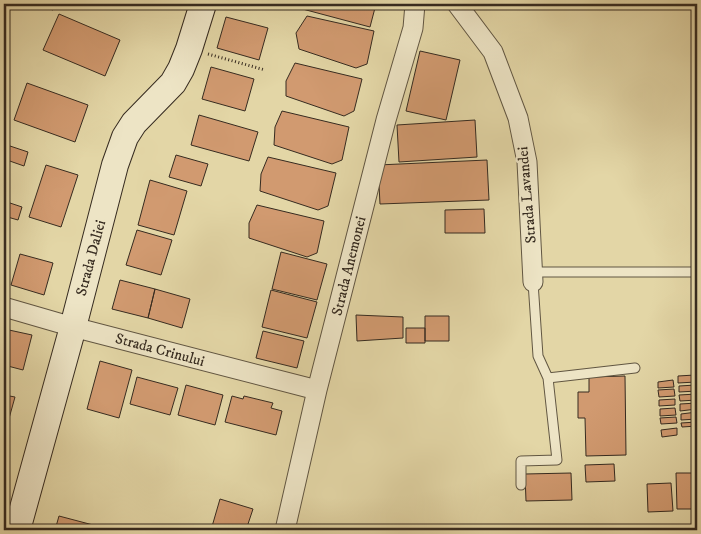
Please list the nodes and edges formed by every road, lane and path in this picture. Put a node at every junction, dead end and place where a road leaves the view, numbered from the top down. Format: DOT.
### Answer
graph roads {
  1 [pos="202,4"];
  2 [pos="415,4"];
  3 [pos="457,4"];
  4 [pos="189,49"];
  5 [pos="265,70"];
  6 [pos="697,272"];
  7 [pos="533,277"];
  8 [pos="4,307"];
  9 [pos="73,327"];
  10 [pos="635,368"];
  11 [pos="548,378"];
  12 [pos="317,390"];
  13 [pos="521,485"];
  14 [pos="17,530"];
  15 [pos="285,530"];
  1 -- 4 [label="street, Strada Daliei"];
  2 -- 12 [label="street, Strada Anemonei"];
  3 -- 7 [label="street, Strada Lavandei"];
  4 -- 5 [label="path"];
  4 -- 9 [label="street, Strada Daliei"];
  6 -- 7 [label="lane"];
  7 -- 11 [label="lane"];
  8 -- 9 [label="street, Strada Crinului"];
  9 -- 12 [label="street, Strada Crinului"];
  9 -- 14 [label="street, Strada Daliei"];
  10 -- 11 [label="lane"];
  11 -- 13 [label="lane"];
  12 -- 15 [label="street, Strada Anemonei"];
}
